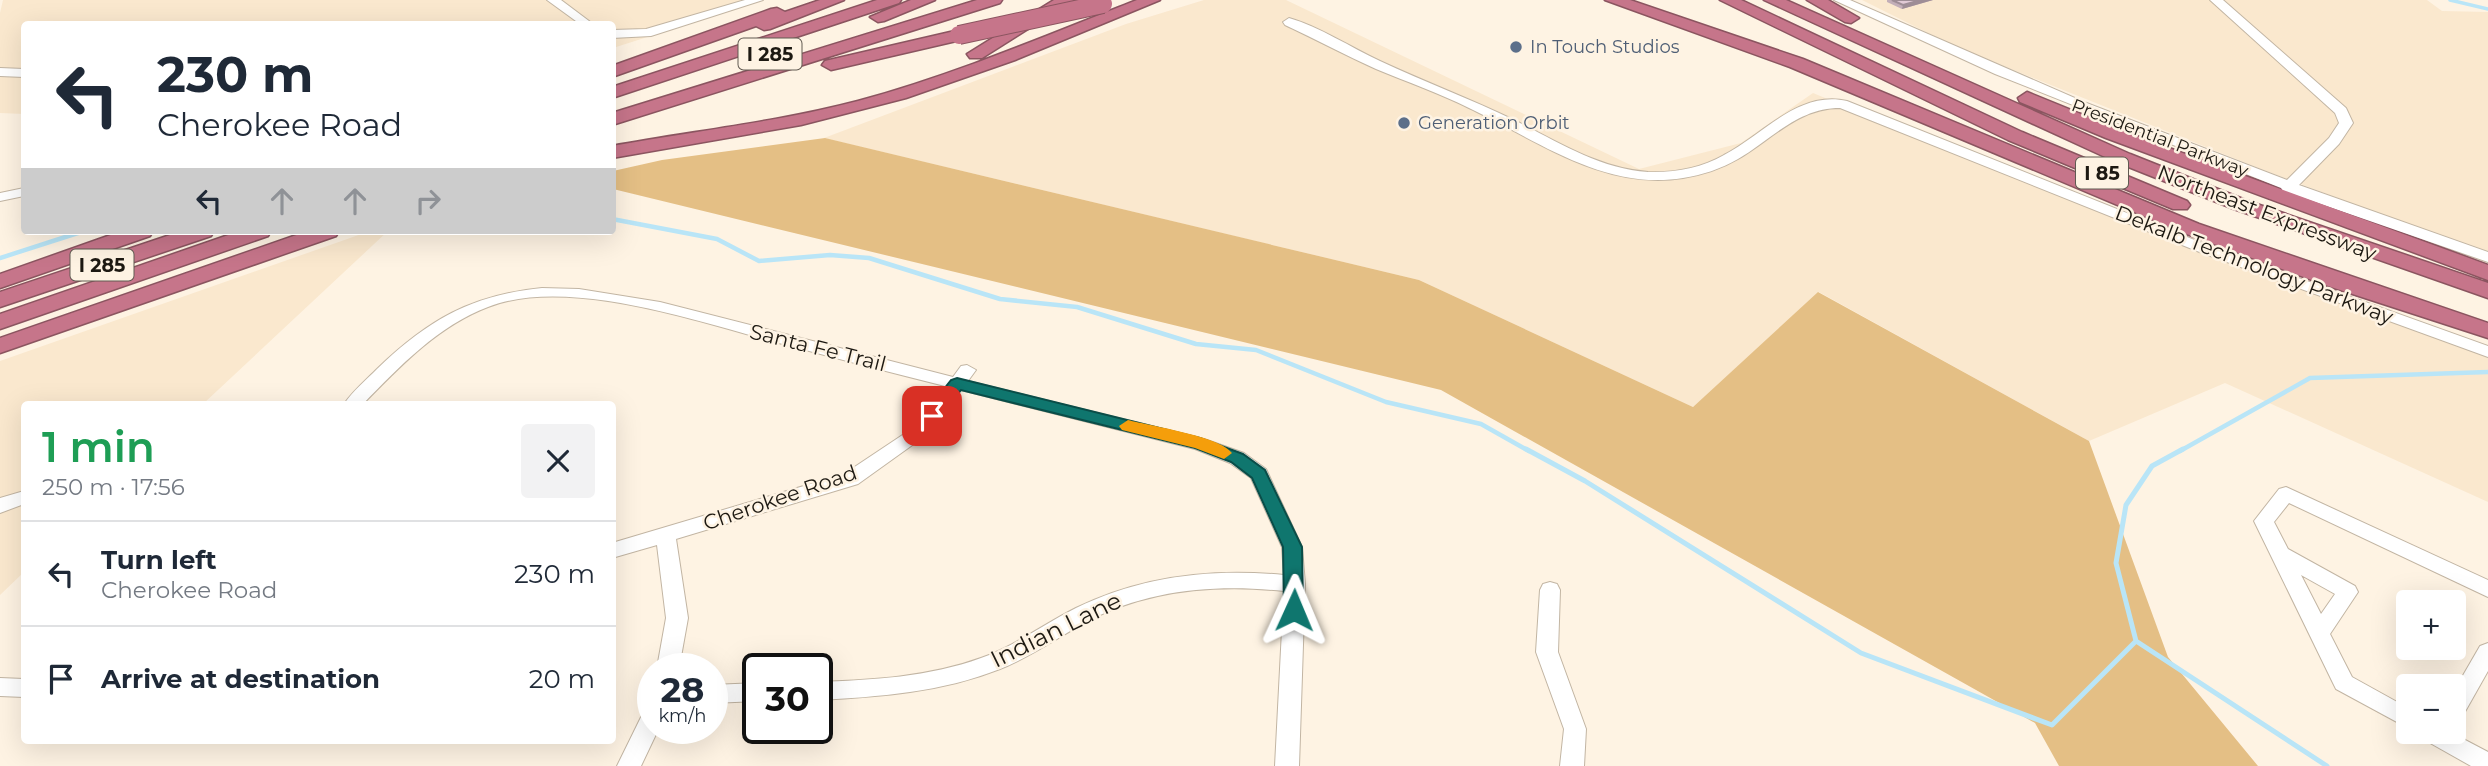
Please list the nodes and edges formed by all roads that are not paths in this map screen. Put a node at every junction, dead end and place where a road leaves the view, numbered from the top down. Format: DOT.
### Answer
graph roads {
  1 [pos="553,0"];
  2 [pos="757,0"];
  3 [pos="814,0"];
  4 [pos="836,0"];
  5 [pos="876,0"];
  6 [pos="894,0"];
  7 [pos="927,0"];
  8 [pos="994,0"];
  9 [pos="1066,0"];
  10 [pos="1152,0"];
  11 [pos="1613,0"];
  12 [pos="1654,0"];
  13 [pos="1728,0"];
  14 [pos="1773,0"];
  15 [pos="1815,0"];
  16 [pos="1840,0"];
  17 [pos="2217,0"];
  18 [pos="1116,5"];
  19 [pos="583,21"];
  20 [pos="1289,22"];
  21 [pos="616,34"];
  22 [pos="717,58"];
  23 [pos="0,72"];
  24 [pos="21,73"];
  25 [pos="616,73"];
  26 [pos="616,73"];
  27 [pos="1825,75"];
  28 [pos="616,92"];
  29 [pos="616,108"];
  30 [pos="616,119"];
  31 [pos="616,130"];
  32 [pos="616,142"];
  33 [pos="616,151"];
  34 [pos="2288,188"];
  35 [pos="21,193"];
  36 [pos="0,197"];
  37 [pos="128,235"];
  38 [pos="191,235"];
  39 [pos="249,235"];
  40 [pos="260,235"];
  41 [pos="317,235"];
  42 [pos="2488,257"];
  43 [pos="166,264"];
  44 [pos="2488,273"];
  45 [pos="0,278"];
  46 [pos="2488,291"];
  47 [pos="0,300"];
  48 [pos="2488,317"];
  49 [pos="0,322"];
  50 [pos="2488,331"];
  51 [pos="0,346"];
  52 [pos="2488,352"];
  53 [pos="962,377"];
  54 [pos="356,401"];
  55 [pos="21,497"];
  56 [pos="0,506"];
  57 [pos="666,536"];
  58 [pos="616,550"];
  59 [pos="2280,554"];
  60 [pos="1295,584"];
  61 [pos="2488,589"];
  62 [pos="1550,590"];
  63 [pos="2319,633"];
  64 [pos="2488,652"];
  65 [pos="671,653"];
  66 [pos="0,687"];
  67 [pos="21,688"];
  68 [pos="833,690"];
  69 [pos="2466,690"];
  70 [pos="2396,712"];
  71 [pos="640,744"];
  72 [pos="2455,744"];
  73 [pos="2488,764"];
  74 [pos="629,766"];
  75 [pos="1287,766"];
  76 [pos="1572,766"];
  1 -- 19 [label="street"];
  2 -- 21 [label="street"];
  3 -- 25 [label="highway"];
  4 -- 26 [label="highway"];
  5 -- 22 [label="highway"];
  6 -- 22 [label="highway, I 285"];
  7 -- 29 [label="highway, I 285"];
  8 -- 30 [label="highway"];
  9 -- 32 [label="highway"];
  10 -- 18 [label="highway"];
  11 -- 27 [label="highway"];
  12 -- 27 [label="highway"];
  13 -- 48 [label="highway, Northeast Expressway / I 85"];
  14 -- 46 [label="highway, Northeast Expressway / I 85"];
  15 -- 44 [label="highway"];
  16 -- 34 [label="street, Presidential Parkway"];
  17 -- 34 [label="street"];
  18 -- 31 [label="highway, bridge"];
  18 -- 33 [label="highway"];
  20 -- 52 [label="street, Dekalb Technology Parkway"];
  22 -- 28 [label="highway, I 285"];
  23 -- 24 [label="street"];
  27 -- 50 [label="highway"];
  34 -- 42 [label="street, Presidential Parkway"];
  35 -- 36 [label="street"];
  37 -- 45 [label="highway"];
  38 -- 47 [label="highway, I 285"];
  39 -- 43 [label="highway, I 285"];
  40 -- 43 [label="highway"];
  41 -- 51 [label="highway"];
  43 -- 49 [label="highway, I 285"];
  53 -- 54 [label="street, Santa Fe Trail"];
  53 -- 57 [label="street, Cherokee Road"];
  53 -- 60 [label="street, Santa Fe Trail"];
  55 -- 56 [label="street"];
  57 -- 58 [label="street, Cherokee Road"];
  57 -- 65 [label="street"];
  59 -- 61 [label="street"];
  59 -- 63 [label="street"];
  59 -- 63 [label="street"];
  60 -- 68 [label="street, Indian Lane"];
  60 -- 75 [label="street, Santa Fe Trail"];
  62 -- 76 [label="street"];
  63 -- 70 [label="street"];
  64 -- 69 [label="street"];
  66 -- 67 [label="street"];
  71 -- 74 [label="street"];
  72 -- 73 [label="street"];
}
